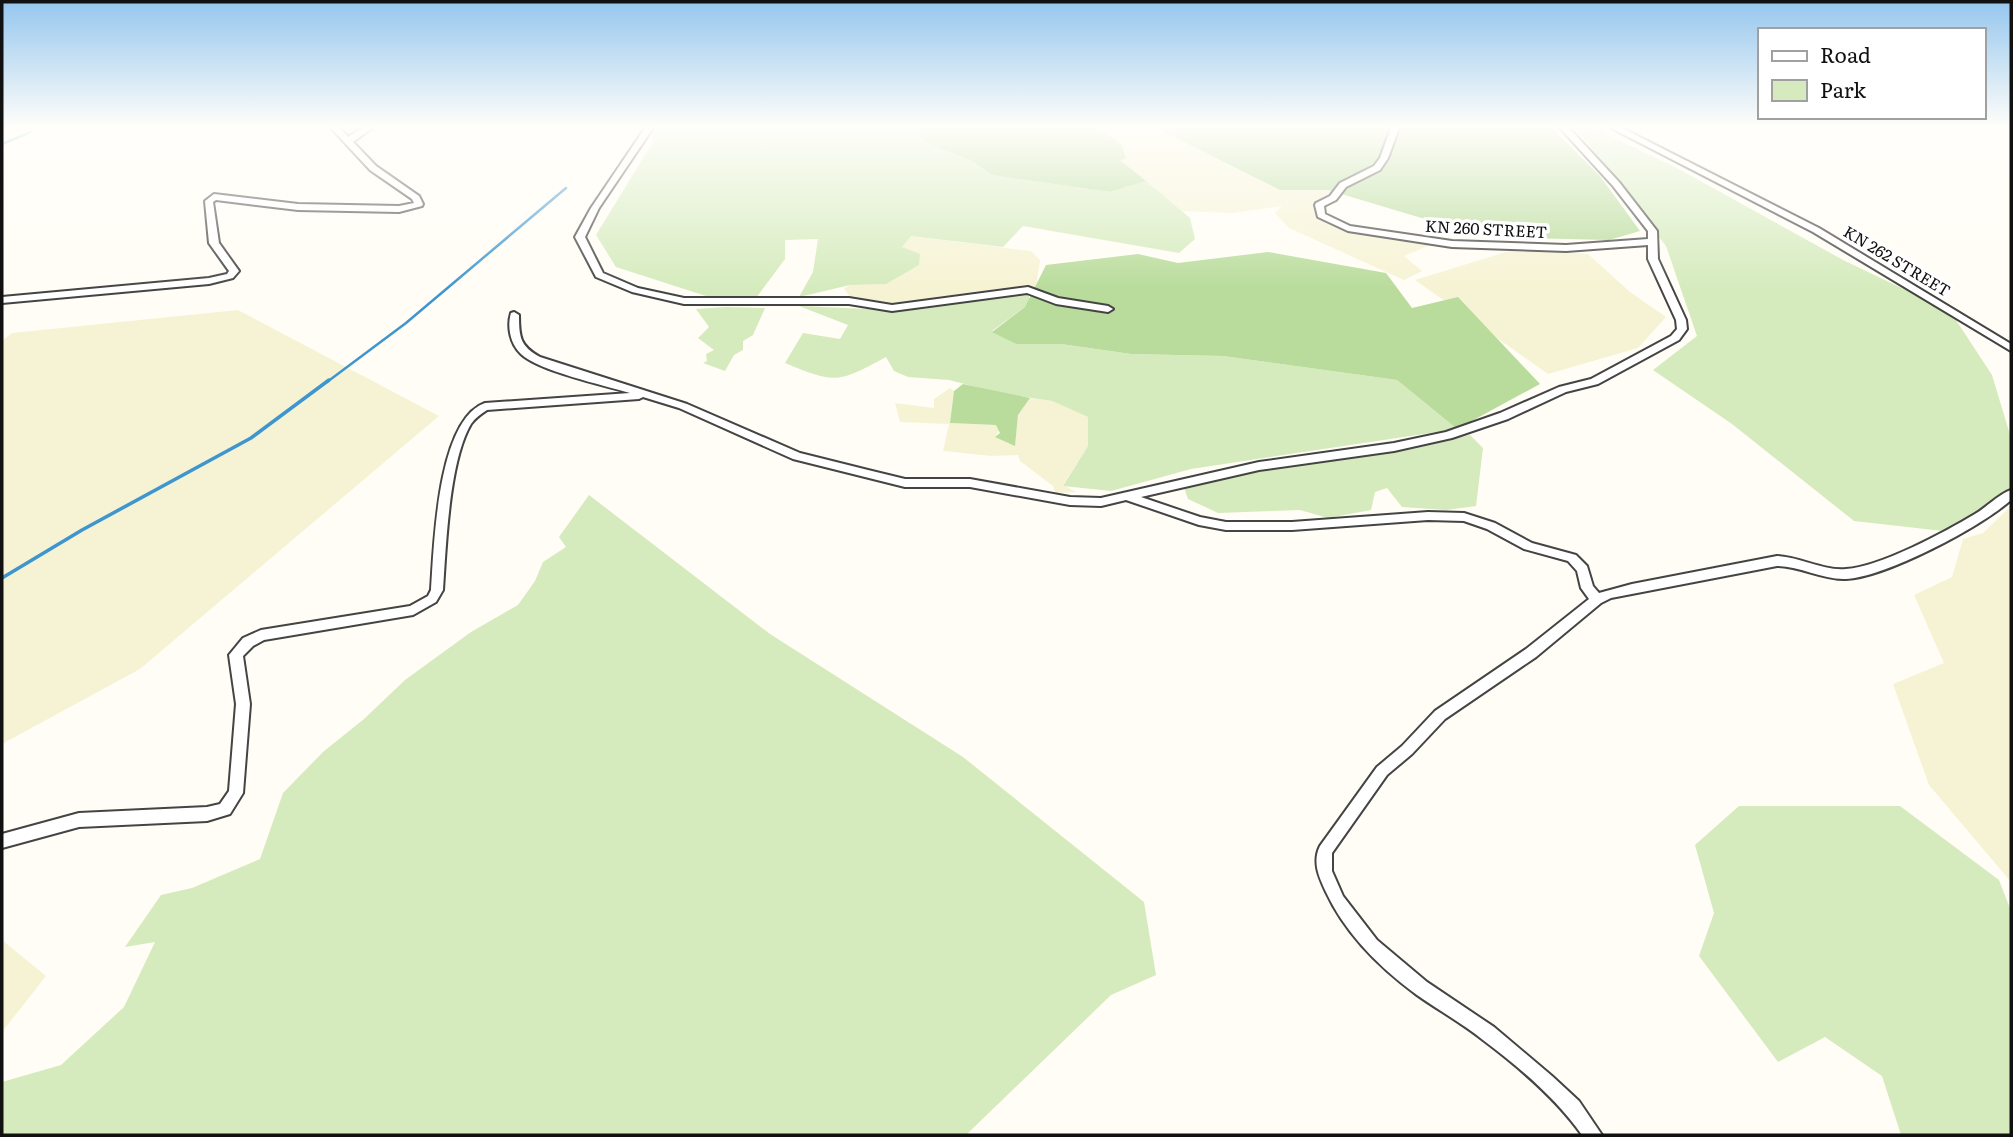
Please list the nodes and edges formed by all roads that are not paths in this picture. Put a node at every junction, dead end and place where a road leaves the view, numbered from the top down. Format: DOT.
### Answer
graph roads {
  1 [pos="392,181"];
  2 [pos="614,181"];
  3 [pos="1353,181"];
  4 [pos="1613,181"];
  5 [pos="1720,181"];
  6 [pos="1651,242"];
  7 [pos="2,300"];
  8 [pos="1108,309"];
  9 [pos="514,315"];
  10 [pos="2011,348"];
  11 [pos="646,395"];
  12 [pos="2011,494"];
  13 [pos="1129,497"];
  14 [pos="1597,600"];
  15 [pos="2,841"];
  16 [pos="1593,1135"];
  1 -- 7 [label="street"];
  2 -- 8 [label="street"];
  3 -- 6 [label="street, KN 260 STREET"];
  4 -- 6 [label="street"];
  5 -- 10 [label="street, KN 262 STREET"];
  6 -- 13 [label="street"];
  9 -- 11 [label="street"];
  11 -- 13 [label="street"];
  11 -- 15 [label="street"];
  12 -- 14 [label="street"];
  13 -- 14 [label="street"];
  14 -- 16 [label="street"];
}
